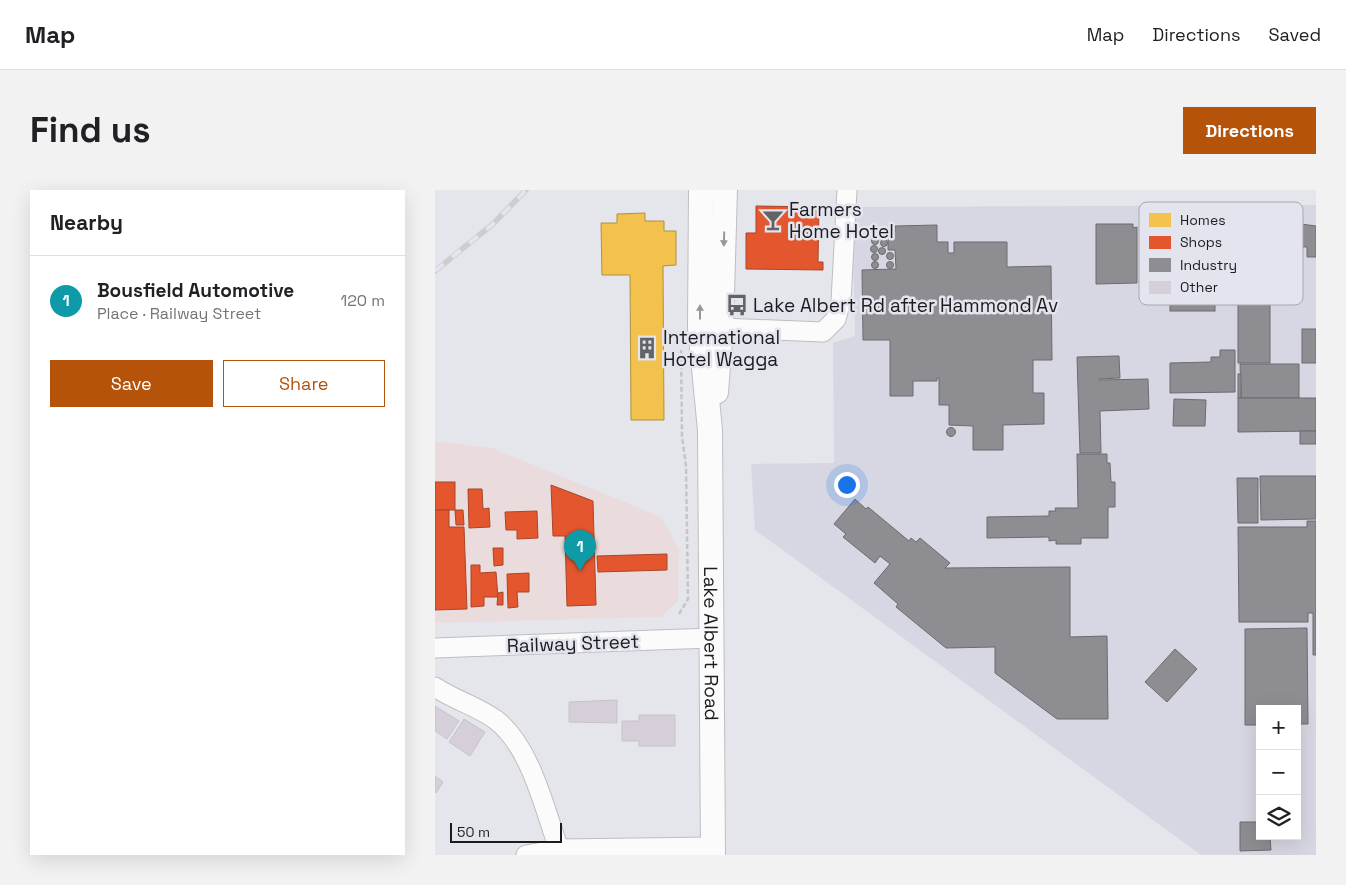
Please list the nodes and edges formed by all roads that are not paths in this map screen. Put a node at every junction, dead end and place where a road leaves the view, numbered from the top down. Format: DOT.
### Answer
graph roads {
  1 [pos="701,190"];
  2 [pos="725,190"];
  3 [pos="847,190"];
  4 [pos="721,328"];
  5 [pos="710,430"];
  6 [pos="712,638"];
  7 [pos="435,648"];
  8 [pos="435,687"];
  9 [pos="559,849"];
  10 [pos="713,851"];
  11 [pos="526,855"];
  5 -- 1 [label="main road, Lake Albert Road, one-way"];
  2 -- 4 [label="main road, Lake Albert Road, one-way"];
  3 -- 4 [label="street"];
  4 -- 5 [label="main road, Lake Albert Road"];
  5 -- 6 [label="main road, Lake Albert Road"];
  6 -- 7 [label="street, Railway Street"];
  6 -- 10 [label="main road, Lake Albert Road"];
  8 -- 9 [label="street"];
  9 -- 10 [label="street"];
  9 -- 11 [label="street"];
}
